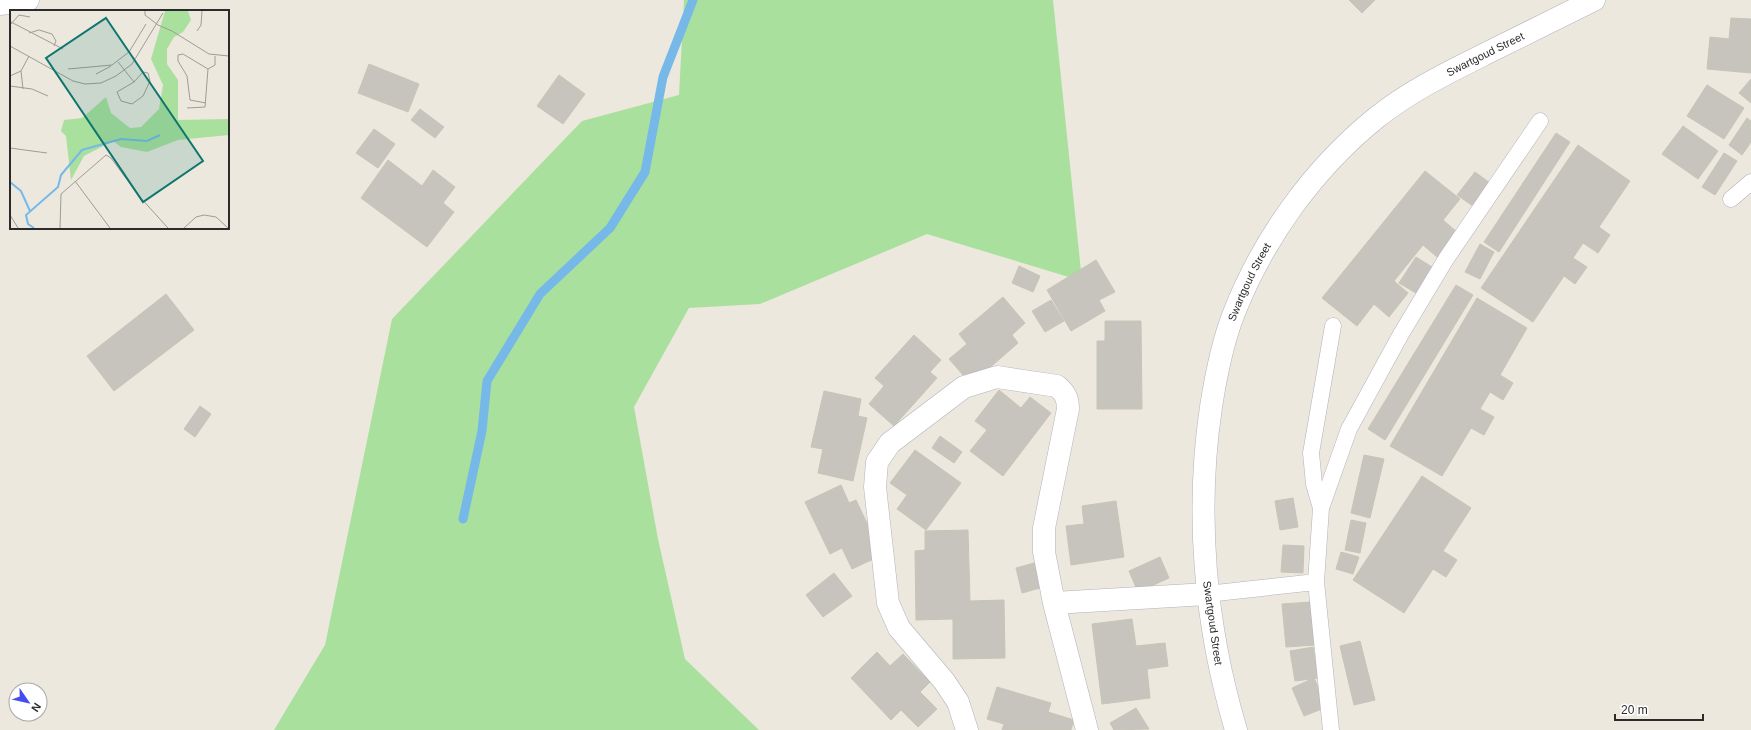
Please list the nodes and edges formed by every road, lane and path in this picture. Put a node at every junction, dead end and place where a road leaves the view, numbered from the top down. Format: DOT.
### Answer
graph roads {
  1 [pos="28,0"];
  2 [pos="1594,0"];
  3 [pos="0,4"];
  4 [pos="1540,121"];
  5 [pos="1751,182"];
  6 [pos="1731,199"];
  7 [pos="1333,326"];
  8 [pos="1322,508"];
  9 [pos="1316,582"];
  10 [pos="1207,594"];
  11 [pos="1054,603"];
  12 [pos="967,730"];
  13 [pos="1087,730"];
  14 [pos="1236,730"];
  15 [pos="1331,730"];
  1 -- 3 [label="street"];
  2 -- 10 [label="street, Swartgoud Street"];
  4 -- 8 [label="lane"];
  5 -- 6 [label="lane"];
  7 -- 8 [label="lane"];
  8 -- 9 [label="lane"];
  9 -- 10 [label="lane"];
  9 -- 15 [label="lane"];
  10 -- 11 [label="street"];
  10 -- 14 [label="street, Swartgoud Street"];
  11 -- 12 [label="street"];
  11 -- 13 [label="street"];
}
